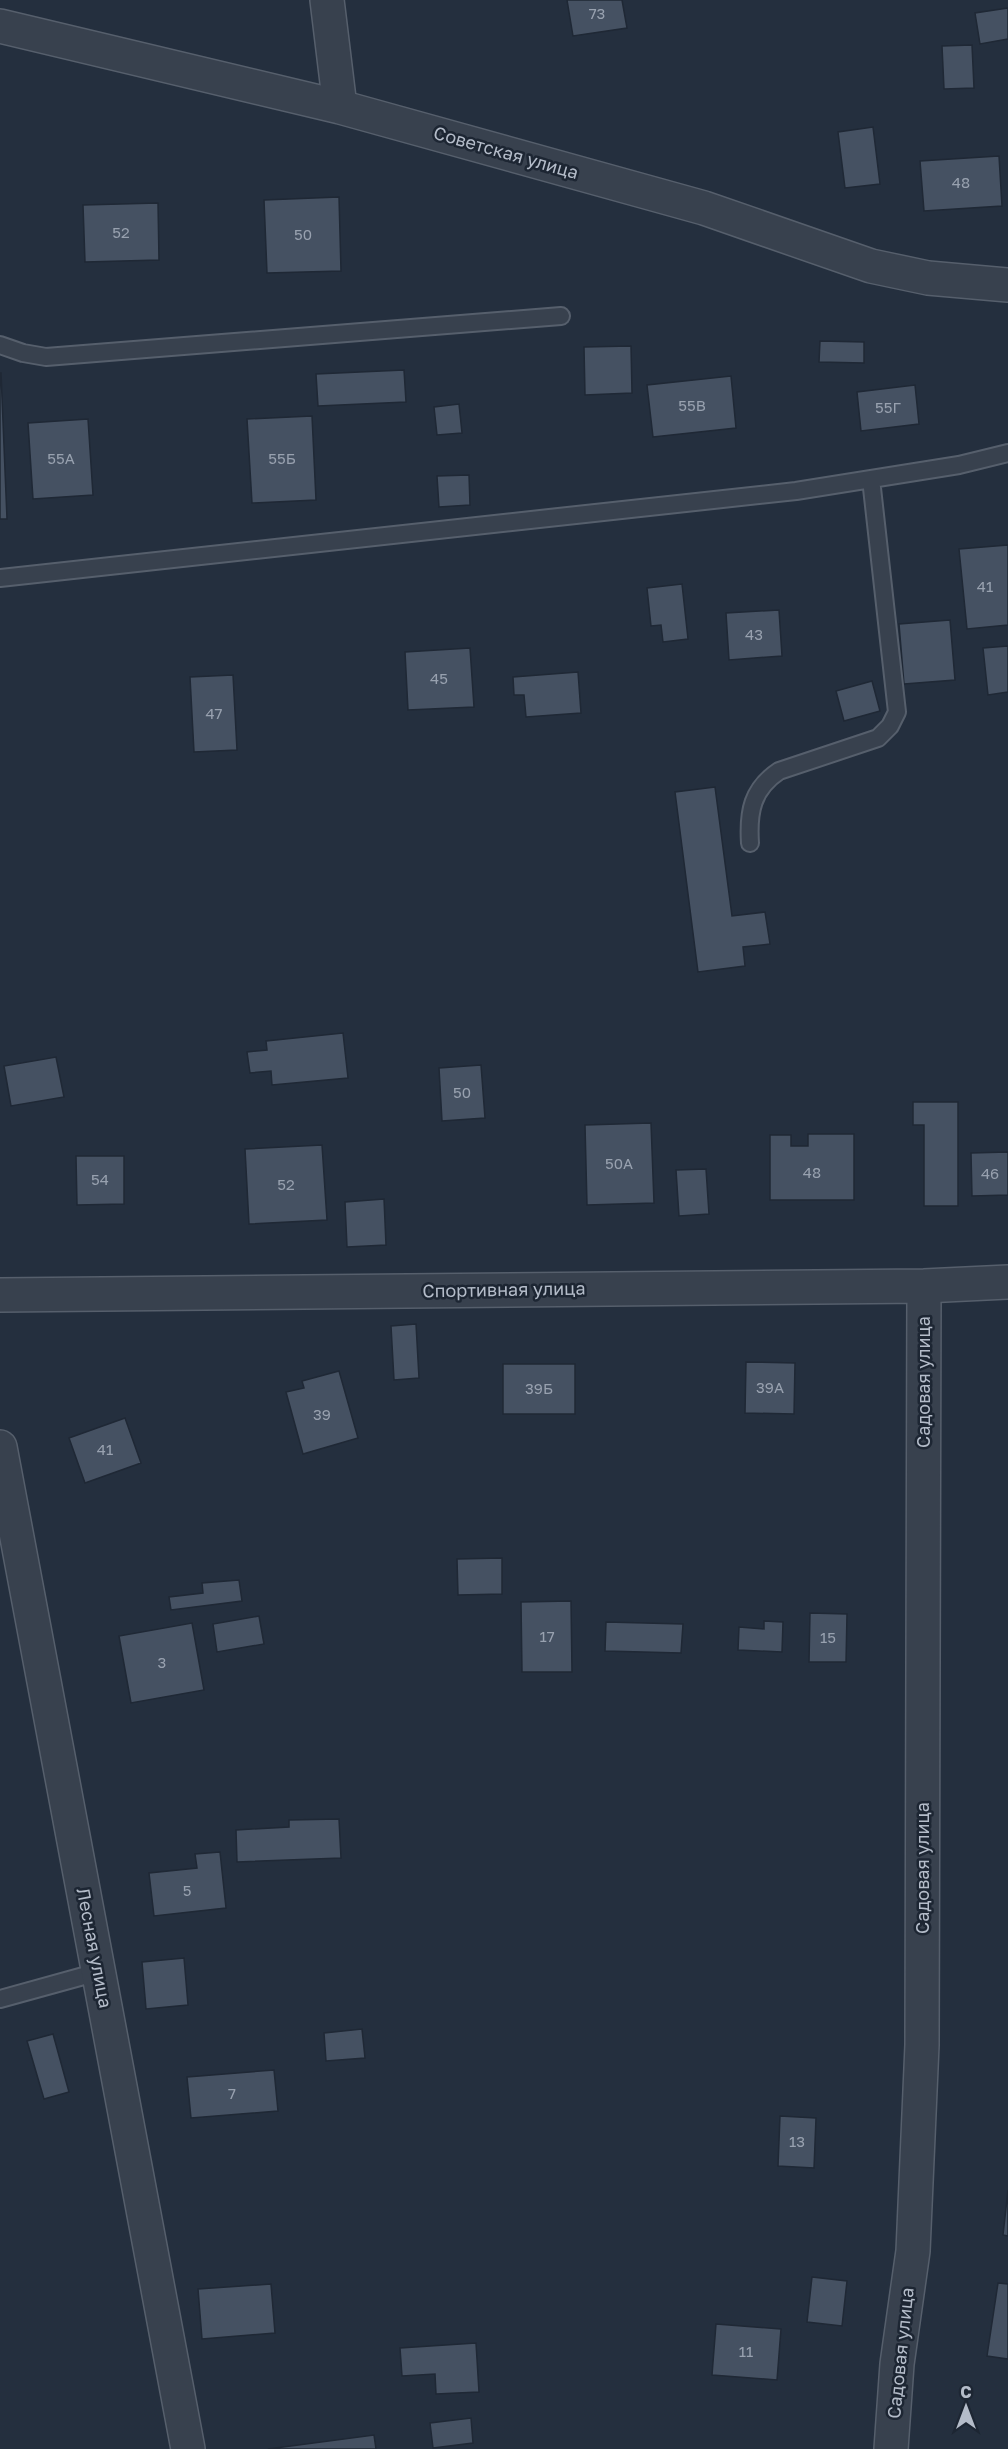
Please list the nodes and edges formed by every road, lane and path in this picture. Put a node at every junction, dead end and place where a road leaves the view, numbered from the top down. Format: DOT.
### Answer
graph roads {
  1 [pos="327,0"];
  2 [pos="0,26"];
  3 [pos="340,107"];
  4 [pos="1008,285"];
  5 [pos="561,316"];
  6 [pos="0,345"];
  7 [pos="1008,453"];
  8 [pos="871,478"];
  9 [pos="0,578"];
  10 [pos="750,843"];
  11 [pos="1008,1282"];
  12 [pos="924,1286"];
  13 [pos="0,1295"];
  14 [pos="0,1447"];
  15 [pos="98,1972"];
  16 [pos="0,1999"];
  17 [pos="188,2449"];
  18 [pos="891,2449"];
  1 -- 3 [label="street"];
  2 -- 3 [label="street, Советская улица"];
  3 -- 4 [label="street, Советская улица"];
  5 -- 6 [label="lane"];
  7 -- 8 [label="lane"];
  8 -- 9 [label="lane"];
  8 -- 10 [label="lane"];
  11 -- 12 [label="street, Спортивная улица"];
  12 -- 13 [label="street, Спортивная улица"];
  12 -- 18 [label="street, Садовая улица"];
  14 -- 15 [label="street, Лесная улица"];
  15 -- 16 [label="lane"];
  15 -- 17 [label="street, Лесная улица"];
}
